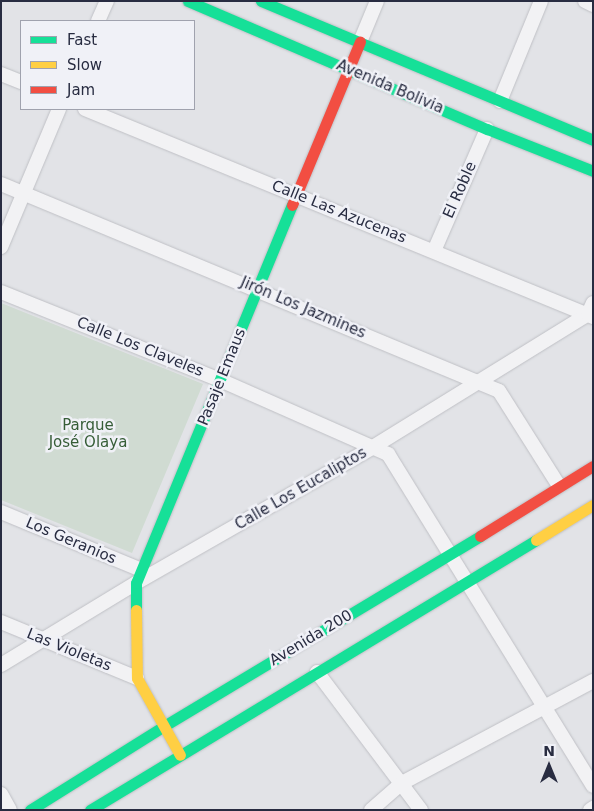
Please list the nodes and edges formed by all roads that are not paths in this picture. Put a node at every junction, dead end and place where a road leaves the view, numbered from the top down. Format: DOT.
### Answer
graph roads {
  1 [pos="107,1"];
  2 [pos="188,1"];
  3 [pos="261,1"];
  4 [pos="376,1"];
  5 [pos="541,1"];
  6 [pos="585,1"];
  7 [pos="593,5"];
  8 [pos="98,20"];
  9 [pos="360,42"];
  10 [pos="348,70"];
  11 [pos="1,74"];
  12 [pos="20,82"];
  13 [pos="500,101"];
  14 [pos="59,110"];
  15 [pos="87,110"];
  16 [pos="487,130"];
  17 [pos="593,140"];
  18 [pos="593,171"];
  19 [pos="1,184"];
  20 [pos="24,193"];
  21 [pos="297,195"];
  22 [pos="1,247"];
  23 [pos="434,251"];
  24 [pos="258,289"];
  25 [pos="1,292"];
  26 [pos="591,311"];
  27 [pos="220,380"];
  28 [pos="479,381"];
  29 [pos="373,447"];
  30 [pos="593,466"];
  31 [pos="559,486"];
  32 [pos="593,505"];
  33 [pos="1,512"];
  34 [pos="450,555"];
  35 [pos="139,577"];
  36 [pos="466,581"];
  37 [pos="1,622"];
  38 [pos="44,640"];
  39 [pos="1,665"];
  40 [pos="317,672"];
  41 [pos="137,678"];
  42 [pos="593,682"];
  43 [pos="544,707"];
  44 [pos="164,726"];
  45 [pos="180,755"];
  46 [pos="402,783"];
  47 [pos="593,786"];
  48 [pos="1,794"];
  49 [pos="10,810"];
  50 [pos="30,810"];
  51 [pos="90,810"];
  52 [pos="370,810"];
  53 [pos="422,810"];
  1 -- 8 [label="street"];
  2 -- 10 [label="street, Avenida Bolivia"];
  3 -- 9 [label="street, Avenida Bolivia"];
  4 -- 9 [label="street, Pasaje Emaus"];
  5 -- 13 [label="street"];
  6 -- 7 [label="street"];
  9 -- 10 [label="street, Pasaje Emaus"];
  9 -- 13 [label="street, Avenida Bolivia"];
  10 -- 16 [label="street, Avenida Bolivia"];
  10 -- 21 [label="street, Pasaje Emaus"];
  11 -- 12 [label="street"];
  13 -- 17 [label="street, Avenida Bolivia"];
  14 -- 20 [label="street"];
  15 -- 21 [label="street, Calle Las Azucenas"];
  16 -- 18 [label="street, Avenida Bolivia"];
  16 -- 23 [label="street, El Roble"];
  19 -- 20 [label="street, Jirón Los Jazmines"];
  20 -- 22 [label="street"];
  20 -- 24 [label="street, Jirón Los Jazmines"];
  21 -- 23 [label="street, Calle Las Azucenas"];
  21 -- 24 [label="street, Pasaje Emaus"];
  23 -- 26 [label="street, Calle Las Azucenas"];
  24 -- 27 [label="street, Pasaje Emaus"];
  24 -- 28 [label="street, Jirón Los Jazmines"];
  25 -- 27 [label="street, Calle Los Claveles"];
  26 -- 28 [label="street, Calle Los Eucaliptos"];
  27 -- 29 [label="street, Calle Los Claveles"];
  27 -- 35 [label="street, Pasaje Emaus"];
  28 -- 29 [label="street, Calle Los Eucaliptos"];
  28 -- 31 [label="street, Jirón Los Jazmines"];
  29 -- 34 [label="street, Calle Los Claveles"];
  29 -- 35 [label="street, Calle Los Eucaliptos"];
  30 -- 31 [label="street, Avenida 200"];
  31 -- 34 [label="street, Avenida 200"];
  32 -- 36 [label="street"];
  33 -- 35 [label="street, Los Geranios"];
  34 -- 36 [label="street, Calle Los Claveles"];
  34 -- 44 [label="street, Avenida 200"];
  35 -- 38 [label="street, Calle Los Eucaliptos"];
  35 -- 41 [label="street, Pasaje Emaus"];
  36 -- 40 [label="street"];
  36 -- 43 [label="street, Calle Los Claveles"];
  37 -- 38 [label="street, Las Violetas"];
  38 -- 39 [label="street, Calle Los Eucaliptos"];
  38 -- 41 [label="street, Las Violetas"];
  40 -- 45 [label="street"];
  40 -- 46 [label="street"];
  41 -- 44 [label="street, Pasaje Emaus"];
  42 -- 43 [label="street"];
  43 -- 46 [label="street"];
  43 -- 47 [label="street, Calle Los Claveles"];
  44 -- 45 [label="street, Pasaje Emaus"];
  44 -- 50 [label="street, Avenida 200"];
  45 -- 51 [label="street"];
  46 -- 52 [label="street"];
  46 -- 53 [label="street"];
  48 -- 49 [label="street"];
}
